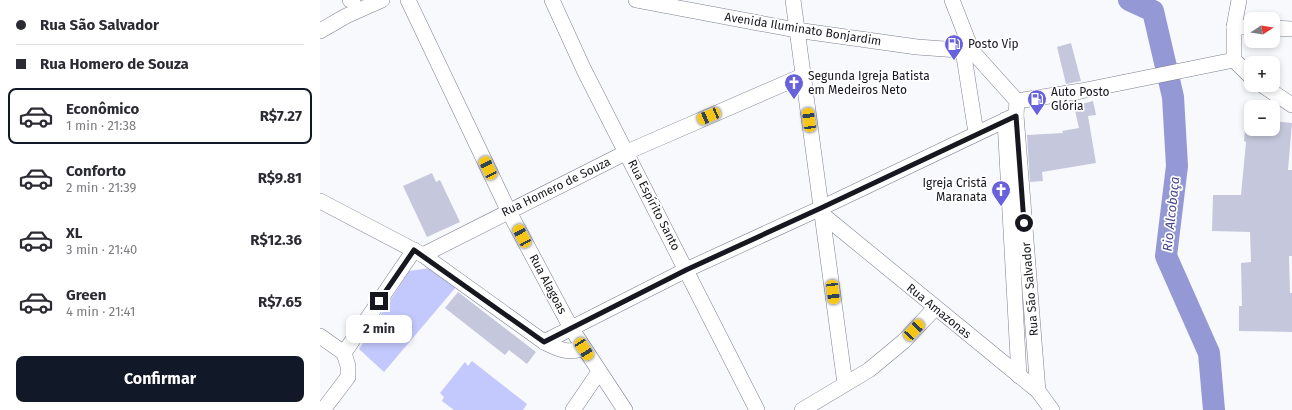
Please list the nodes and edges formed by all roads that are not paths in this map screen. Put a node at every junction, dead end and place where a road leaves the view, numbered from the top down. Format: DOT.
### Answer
graph roads {
  1 [pos="382,0"];
  2 [pos="408,0"];
  3 [pos="552,0"];
  4 [pos="636,0"];
  5 [pos="793,0"];
  6 [pos="952,0"];
  7 [pos="1239,0"];
  8 [pos="1234,27"];
  9 [pos="1244,27"];
  10 [pos="1280,28"];
  11 [pos="1292,28"];
  12 [pos="796,30"];
  13 [pos="320,31"];
  14 [pos="968,50"];
  15 [pos="1234,60"];
  16 [pos="1244,70"];
  17 [pos="802,76"];
  18 [pos="1272,92"];
  19 [pos="1292,105"];
  20 [pos="1013,112"];
  21 [pos="976,133"];
  22 [pos="627,152"];
  23 [pos="320,201"];
  24 [pos="508,210"];
  25 [pos="822,212"];
  26 [pos="418,252"];
  27 [pos="686,270"];
  28 [pos="935,308"];
  29 [pos="571,328"];
  30 [pos="320,336"];
  31 [pos="544,342"];
  32 [pos="584,349"];
  33 [pos="344,353"];
  34 [pos="600,372"];
  35 [pos="1019,376"];
  36 [pos="845,384"];
  37 [pos="1038,392"];
  38 [pos="323,410"];
  39 [pos="573,410"];
  40 [pos="625,410"];
  41 [pos="757,410"];
  42 [pos="802,410"];
  43 [pos="1052,410"];
  1 -- 13 [label="street"];
  2 -- 24 [label="street, Rua Alagoas"];
  3 -- 22 [label="street, Rua Espírito Santo"];
  4 -- 12 [label="street, Avenida Iluminato Bonjardim"];
  5 -- 12 [label="street"];
  6 -- 14 [label="street"];
  7 -- 8 [label="street"];
  8 -- 9 [label="street"];
  8 -- 15 [label="street"];
  10 -- 11 [label="street"];
  12 -- 14 [label="street, Avenida Iluminato Bonjardim"];
  12 -- 17 [label="street"];
  14 -- 20 [label="street"];
  14 -- 21 [label="street"];
  15 -- 16 [label="street"];
  15 -- 20 [label="street"];
  17 -- 22 [label="street, Rua Homero de Souza"];
  17 -- 25 [label="street"];
  18 -- 19 [label="street"];
  20 -- 21 [label="street"];
  20 -- 35 [label="street, Rua São Salvador"];
  20 -- 37 [label="street, Rua São Salvador"];
  21 -- 25 [label="street"];
  22 -- 24 [label="street, Rua Homero de Souza"];
  22 -- 27 [label="street, Rua Espírito Santo"];
  23 -- 26 [label="street"];
  24 -- 26 [label="street, Rua Homero de Souza"];
  24 -- 29 [label="street, Rua Alagoas"];
  25 -- 27 [label="street"];
  25 -- 28 [label="street, Rua Amazonas"];
  25 -- 36 [label="street"];
  26 -- 31 [label="street"];
  26 -- 33 [label="street, Rua Homero de Souza"];
  27 -- 29 [label="street"];
  27 -- 41 [label="street, Rua Espírito Santo"];
  28 -- 35 [label="street, Rua Amazonas"];
  28 -- 36 [label="street"];
  29 -- 31 [label="street"];
  29 -- 32 [label="street, Rua Alagoas"];
  30 -- 33 [label="street"];
  31 -- 32 [label="street"];
  32 -- 34 [label="street, Rua Alagoas"];
  33 -- 38 [label="street"];
  34 -- 39 [label="street"];
  34 -- 40 [label="street, Rua Alagoas"];
  35 -- 37 [label="street, Rua Amazonas"];
  36 -- 42 [label="street"];
  37 -- 43 [label="street, Rua Amazonas"];
}
